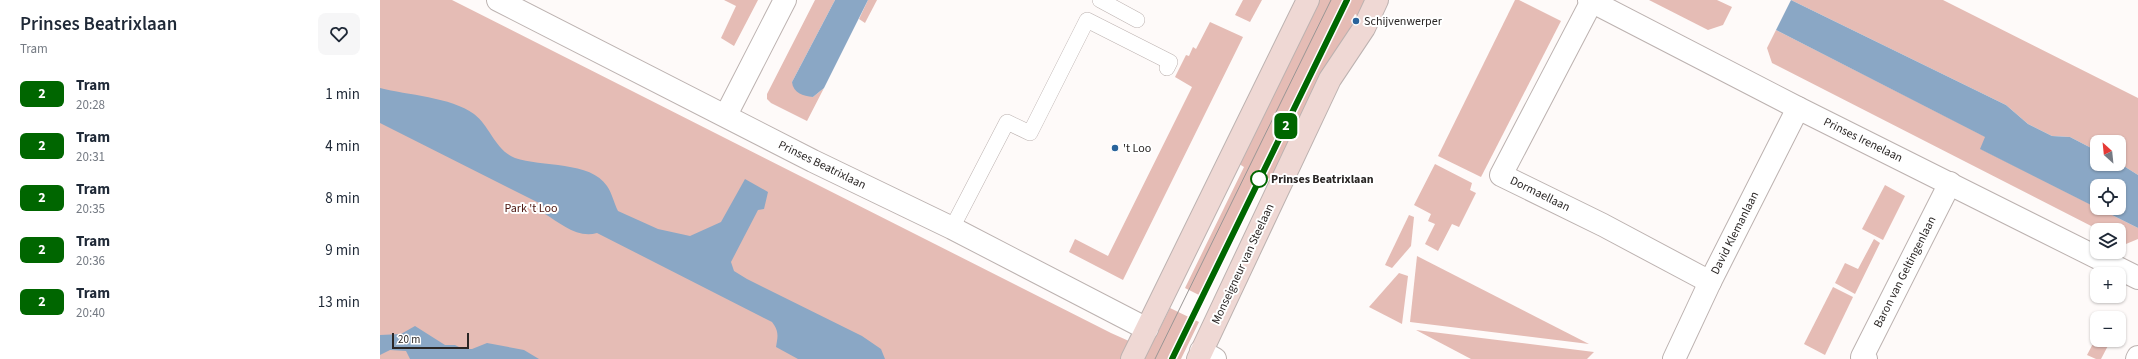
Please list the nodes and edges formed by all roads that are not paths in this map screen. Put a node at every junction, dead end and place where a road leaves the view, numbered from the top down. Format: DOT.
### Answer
graph roads {
  1 [pos="498,0"];
  2 [pos="785,0"];
  3 [pos="1100,0"];
  4 [pos="1308,0"];
  5 [pos="1377,0"];
  6 [pos="1590,1"];
  7 [pos="1137,20"];
  8 [pos="1167,68"];
  9 [pos="1798,108"];
  10 [pos="726,116"];
  11 [pos="1950,183"];
  12 [pos="952,228"];
  13 [pos="2138,278"];
  14 [pos="1710,282"];
  15 [pos="1147,329"];
  16 [pos="1205,356"];
  17 [pos="1132,359"];
  18 [pos="1674,359"];
  19 [pos="1866,359"];
  1 -- 10 [label="street, Prinses Beatrixlaan"];
  2 -- 10 [label="street"];
  3 -- 7 [label="lane"];
  4 -- 15 [label="main road"];
  5 -- 16 [label="main road, Monseigneur van Steelaan"];
  6 -- 9 [label="street, Prinses Irenelaan"];
  6 -- 14 [label="street, Dormaellaan"];
  8 -- 12 [label="lane"];
  9 -- 11 [label="street, Prinses Irenelaan"];
  9 -- 14 [label="street, David Klemanlaan"];
  10 -- 12 [label="street, Prinses Beatrixlaan"];
  11 -- 13 [label="street, Prinses Irenelaan"];
  11 -- 19 [label="street, Baron van Geltingenlaan"];
  12 -- 15 [label="street, Prinses Beatrixlaan"];
  14 -- 18 [label="street, David Klemanlaan"];
  15 -- 17 [label="main road"];
}
